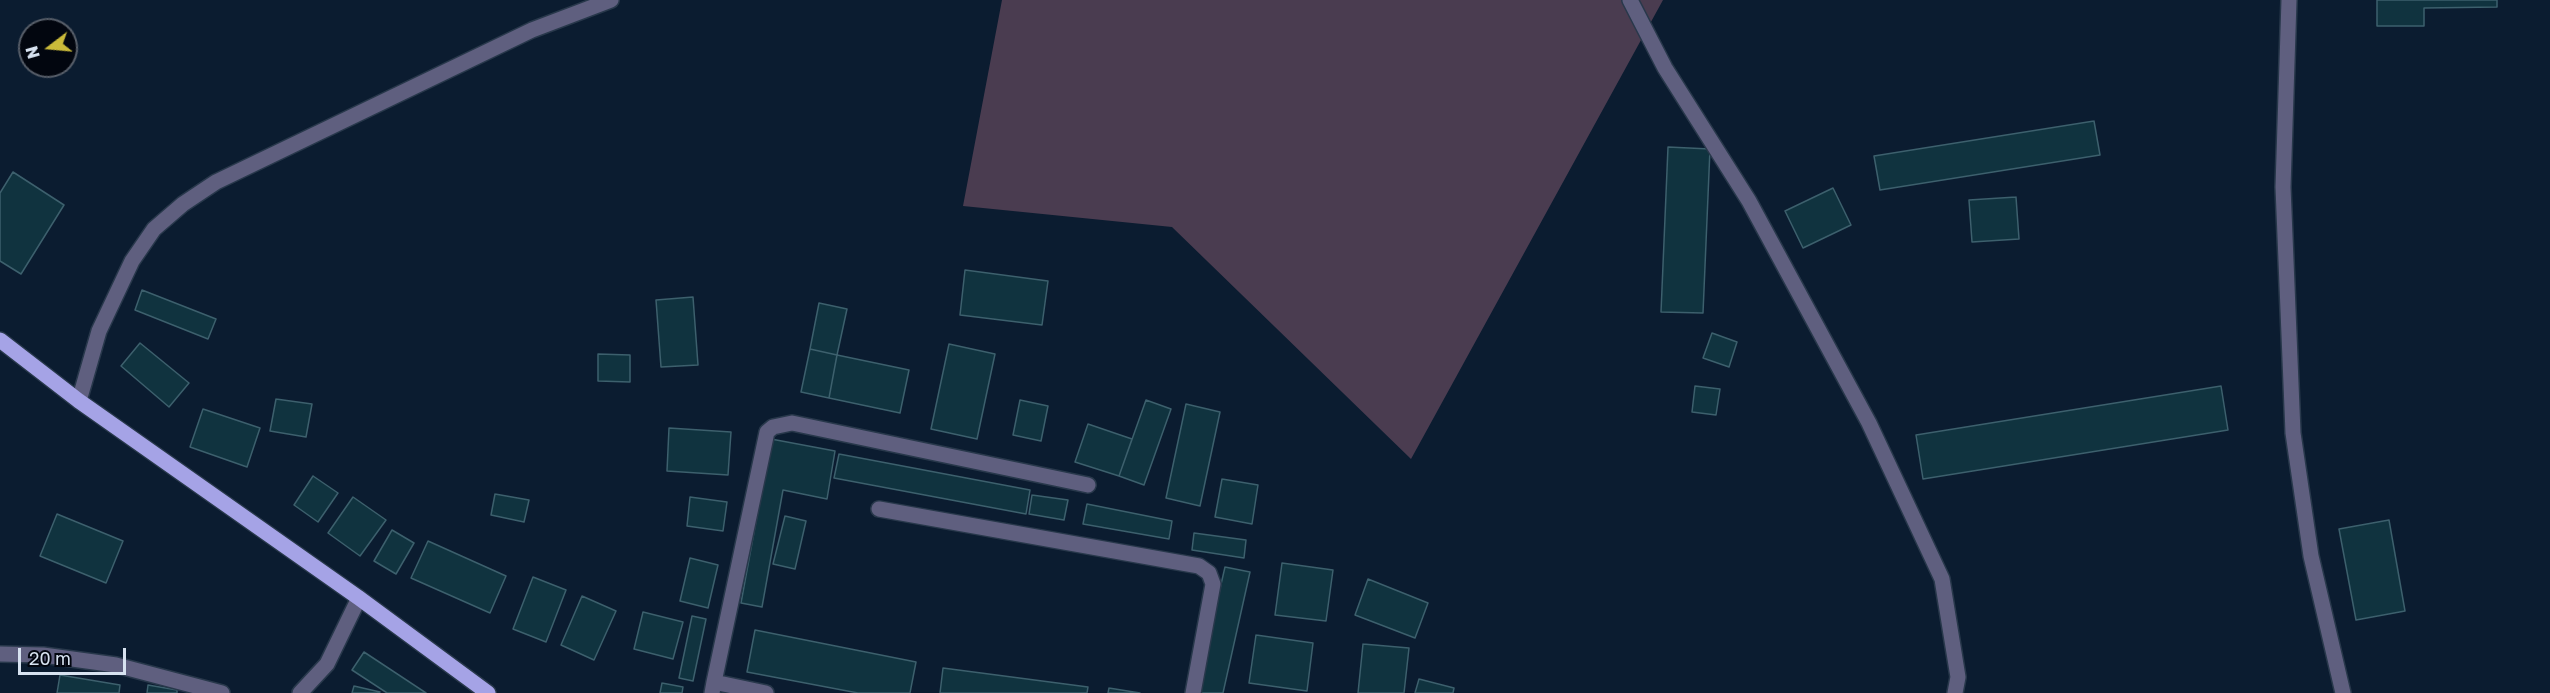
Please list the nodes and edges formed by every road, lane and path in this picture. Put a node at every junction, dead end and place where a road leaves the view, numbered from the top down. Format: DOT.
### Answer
graph roads {
  1 [pos="611,0"];
  2 [pos="1630,0"];
  3 [pos="2289,0"];
  4 [pos="0,340"];
  5 [pos="80,400"];
  6 [pos="1088,485"];
  7 [pos="879,508"];
  8 [pos="359,598"];
  9 [pos="0,654"];
  10 [pos="713,688"];
  11 [pos="222,693"];
  12 [pos="300,693"];
  13 [pos="489,693"];
  14 [pos="766,693"];
  15 [pos="1193,693"];
  16 [pos="1955,693"];
  17 [pos="2343,693"];
  1 -- 5 [label="street"];
  2 -- 16 [label="street"];
  3 -- 17 [label="street"];
  4 -- 5 [label="main road"];
  5 -- 8 [label="main road"];
  6 -- 10 [label="street"];
  7 -- 15 [label="street"];
  8 -- 12 [label="street"];
  8 -- 13 [label="main road"];
  9 -- 11 [label="street"];
  10 -- 14 [label="street"];
}
